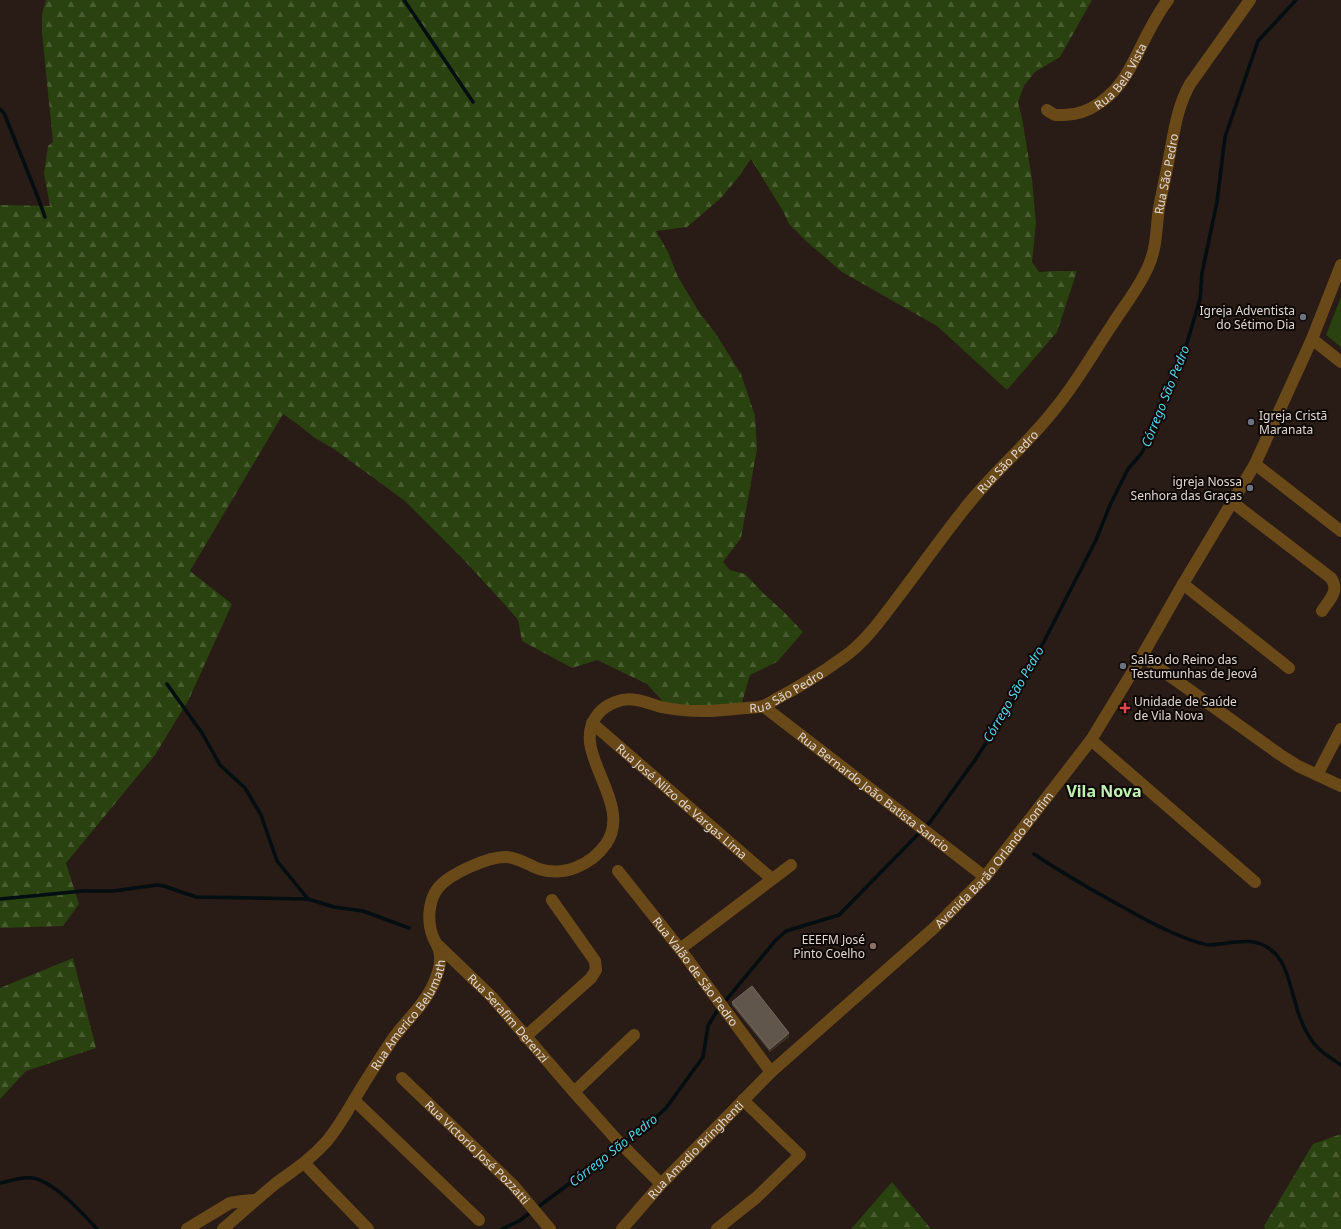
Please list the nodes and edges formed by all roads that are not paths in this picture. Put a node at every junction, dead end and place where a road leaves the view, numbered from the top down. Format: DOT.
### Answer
graph roads {
  1 [pos="1168,0"];
  2 [pos="1250,0"];
  3 [pos="1047,110"];
  4 [pos="1341,265"];
  5 [pos="1312,339"];
  6 [pos="1341,362"];
  7 [pos="1255,464"];
  8 [pos="1232,502"];
  9 [pos="1341,531"];
  10 [pos="1183,584"];
  11 [pos="1322,611"];
  12 [pos="1142,656"];
  13 [pos="1289,668"];
  14 [pos="763,706"];
  15 [pos="592,723"];
  16 [pos="1341,729"];
  17 [pos="1091,740"];
  18 [pos="1317,775"];
  19 [pos="1341,786"];
  20 [pos="791,865"];
  21 [pos="618,871"];
  22 [pos="985,877"];
  23 [pos="772,879"];
  24 [pos="1255,882"];
  25 [pos="552,900"];
  26 [pos="439,946"];
  27 [pos="680,949"];
  28 [pos="634,1035"];
  29 [pos="525,1037"];
  30 [pos="771,1072"];
  31 [pos="402,1078"];
  32 [pos="574,1092"];
  33 [pos="354,1100"];
  34 [pos="743,1100"];
  35 [pos="305,1164"];
  36 [pos="661,1184"];
  37 [pos="255,1200"];
  38 [pos="479,1220"];
  39 [pos="187,1229"];
  40 [pos="223,1229"];
  41 [pos="368,1229"];
  42 [pos="550,1229"];
  43 [pos="622,1229"];
  44 [pos="717,1229"];
  1 -- 3 [label="street, Rua Bela Vista"];
  2 -- 14 [label="street, Rua São Pedro"];
  4 -- 5 [label="street, Avenida Barão Orlando Bonfim"];
  5 -- 6 [label="street"];
  5 -- 7 [label="street, Avenida Barão Orlando Bonfim"];
  7 -- 8 [label="street, Avenida Barão Orlando Bonfim"];
  7 -- 9 [label="street"];
  8 -- 10 [label="street, Avenida Barão Orlando Bonfim"];
  8 -- 11 [label="street"];
  10 -- 12 [label="street, Avenida Barão Orlando Bonfim"];
  10 -- 13 [label="street"];
  12 -- 17 [label="street, Avenida Barão Orlando Bonfim"];
  12 -- 18 [label="street"];
  14 -- 15 [label="street, Rua São Pedro"];
  14 -- 22 [label="street, Rua Bernardo João Batista Sancio"];
  15 -- 23 [label="street, Rua José Nilzo de Vargas Lima"];
  15 -- 26 [label="street, Rua Americo Belumath"];
  16 -- 18 [label="street"];
  17 -- 22 [label="street, Avenida Barão Orlando Bonfim"];
  17 -- 24 [label="street"];
  18 -- 19 [label="street"];
  20 -- 23 [label="street"];
  21 -- 27 [label="street, Rua Valão de São Pedro"];
  22 -- 30 [label="street, Avenida Barão Orlando Bonfim"];
  23 -- 27 [label="street"];
  25 -- 29 [label="street"];
  26 -- 29 [label="street, Rua Serafim Derenzi"];
  26 -- 33 [label="street, Rua Americo Belumath"];
  27 -- 30 [label="street, Rua Valão de São Pedro"];
  28 -- 32 [label="street"];
  29 -- 32 [label="street, Rua Serafim Derenzi"];
  30 -- 34 [label="street, Rua Amadio Bringhenti"];
  31 -- 42 [label="street, Rua Victorio José Pozzatti"];
  32 -- 36 [label="street, Rua Serafim Derenzi"];
  33 -- 35 [label="street, Rua Americo Belumath"];
  33 -- 38 [label="street"];
  34 -- 36 [label="street, Rua Amadio Bringhenti"];
  34 -- 44 [label="street"];
  35 -- 37 [label="street, Rua Americo Belumath"];
  35 -- 41 [label="street"];
  36 -- 43 [label="street, Rua Amadio Bringhenti"];
  37 -- 39 [label="street"];
  37 -- 40 [label="street, Rua Americo Belumath"];
}
